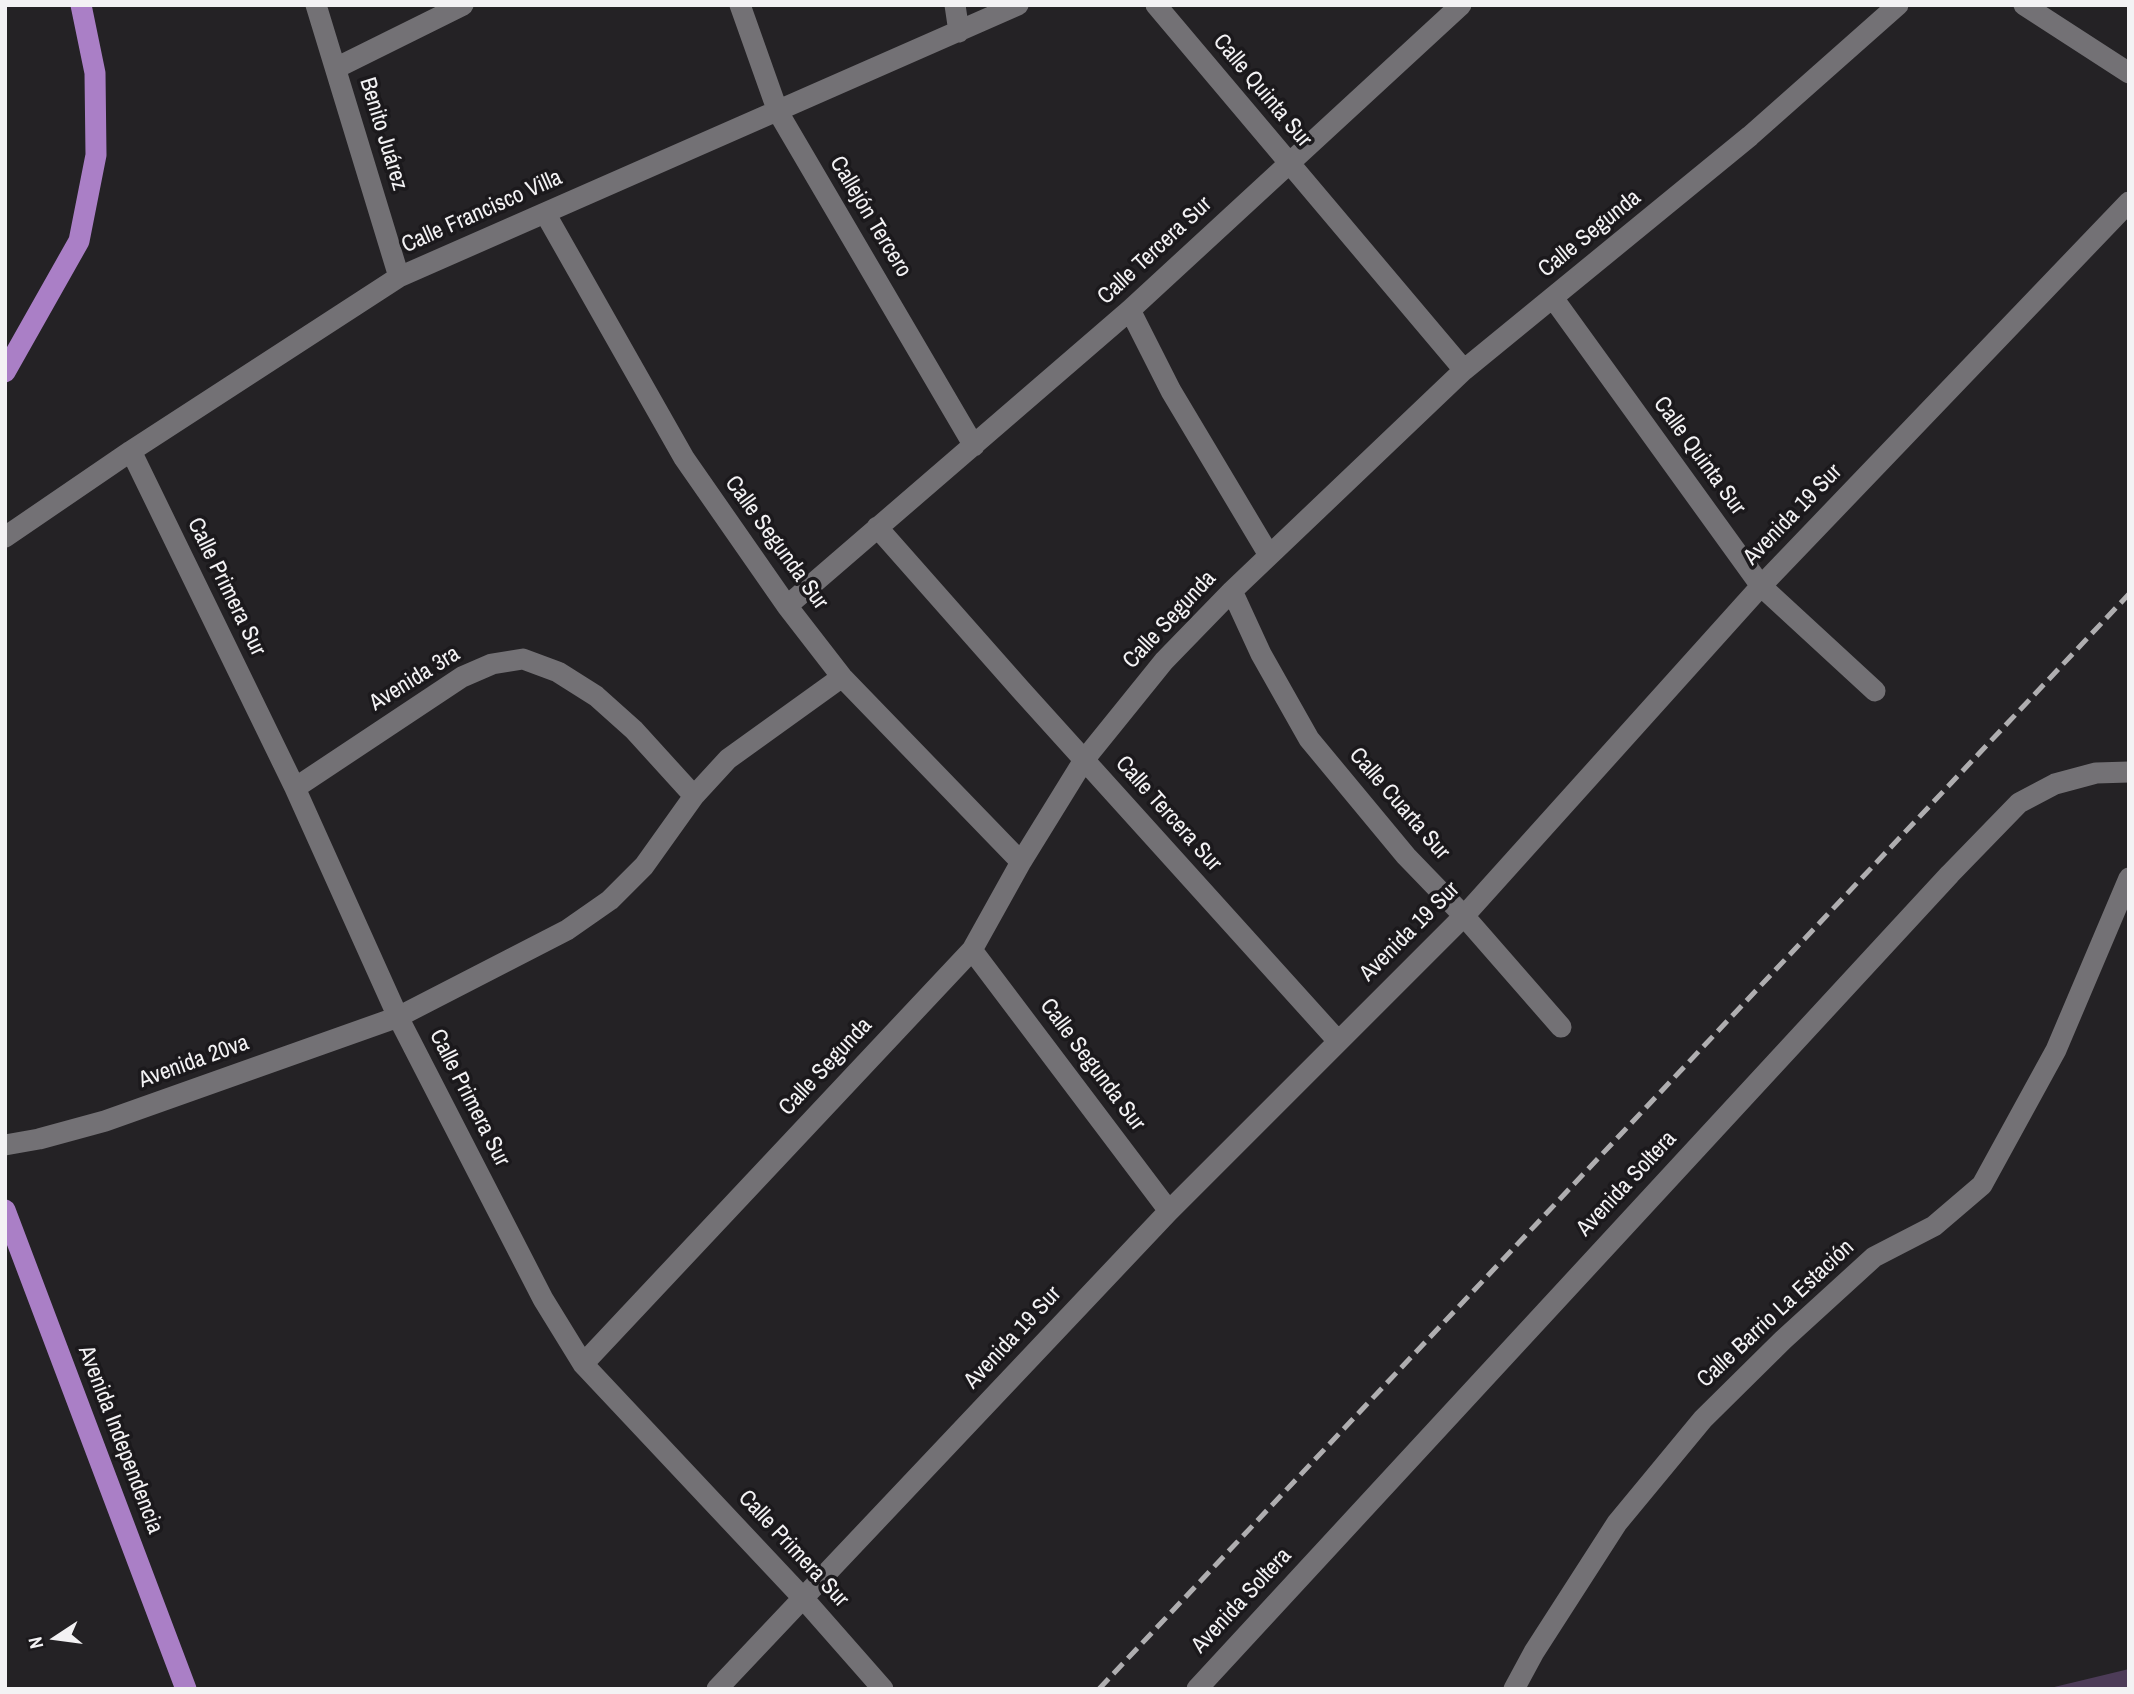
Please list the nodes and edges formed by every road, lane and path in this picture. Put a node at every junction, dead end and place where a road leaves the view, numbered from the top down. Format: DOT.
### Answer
graph roads {
  1 [pos="80,5"];
  2 [pos="317,5"];
  3 [pos="463,5"];
  4 [pos="740,5"];
  5 [pos="955,5"];
  6 [pos="1018,5"];
  7 [pos="1156,5"];
  8 [pos="1461,5"];
  9 [pos="1898,5"];
  10 [pos="2024,5"];
  11 [pos="959,32"];
  12 [pos="336,68"];
  13 [pos="2129,74"];
  14 [pos="778,112"];
  15 [pos="1289,162"];
  16 [pos="2129,202"];
  17 [pos="545,213"];
  18 [pos="399,277"];
  19 [pos="1553,298"];
  20 [pos="1130,310"];
  21 [pos="1464,370"];
  22 [pos="5,372"];
  23 [pos="974,446"];
  24 [pos="131,451"];
  25 [pos="877,527"];
  26 [pos="5,537"];
  27 [pos="1269,555"];
  28 [pos="1761,586"];
  29 [pos="1232,591"];
  30 [pos="788,607"];
  31 [pos="842,677"];
  32 [pos="1875,691"];
  33 [pos="1084,760"];
  34 [pos="2129,772"];
  35 [pos="295,788"];
  36 [pos="694,796"];
  37 [pos="1021,862"];
  38 [pos="2129,878"];
  39 [pos="1464,916"];
  40 [pos="972,950"];
  41 [pos="398,1017"];
  42 [pos="1561,1027"];
  43 [pos="1338,1041"];
  44 [pos="5,1144"];
  45 [pos="5,1210"];
  46 [pos="1169,1211"];
  47 [pos="583,1364"];
  48 [pos="803,1598"];
  49 [pos="187,1689"];
  50 [pos="717,1689"];
  51 [pos="883,1689"];
  52 [pos="1197,1689"];
  53 [pos="1514,1689"];
  1 -- 22 [label="main road"];
  2 -- 12 [label="street, Benito Juárez"];
  3 -- 12 [label="street"];
  4 -- 14 [label="street, Callejón Tercero"];
  5 -- 11 [label="street"];
  6 -- 11 [label="street, Calle Francisco Villa"];
  7 -- 15 [label="street, Calle Quinta Sur"];
  8 -- 15 [label="street, Calle Tercera Sur"];
  9 -- 19 [label="street, Calle Segunda"];
  10 -- 13 [label="street"];
  11 -- 14 [label="street, Calle Francisco Villa"];
  12 -- 18 [label="street, Benito Juárez"];
  14 -- 17 [label="street, Calle Francisco Villa"];
  14 -- 23 [label="street, Callejón Tercero"];
  15 -- 20 [label="street, Calle Tercera Sur"];
  15 -- 21 [label="street, Calle Quinta Sur"];
  16 -- 28 [label="street, Avenida 19 Sur"];
  17 -- 18 [label="street, Calle Francisco Villa"];
  17 -- 30 [label="street, Calle Segunda Sur"];
  18 -- 24 [label="street, Calle Francisco Villa"];
  19 -- 21 [label="street, Calle Segunda"];
  19 -- 28 [label="street, Calle Quinta Sur"];
  20 -- 23 [label="street, Calle Tercera Sur"];
  20 -- 27 [label="street"];
  21 -- 27 [label="street, Calle Segunda"];
  23 -- 25 [label="street, Calle Tercera Sur"];
  24 -- 26 [label="street, Calle Francisco Villa"];
  24 -- 35 [label="street, Calle Primera Sur"];
  25 -- 30 [label="street, Calle Tercera Sur"];
  25 -- 33 [label="street, Calle Tercera Sur"];
  27 -- 29 [label="street, Calle Segunda"];
  28 -- 32 [label="street, Calle Quinta Sur"];
  28 -- 39 [label="street, Avenida 19 Sur"];
  29 -- 33 [label="street, Calle Segunda"];
  29 -- 39 [label="street, Calle Cuarta Sur"];
  30 -- 31 [label="street, Calle Segunda Sur"];
  31 -- 36 [label="street, Avenida 20va"];
  31 -- 37 [label="street, Calle Segunda Sur"];
  33 -- 37 [label="street, Calle Segunda"];
  33 -- 43 [label="street, Calle Tercera Sur"];
  34 -- 52 [label="street, Avenida Soltera"];
  35 -- 36 [label="street, Avenida 3ra"];
  35 -- 41 [label="street, Calle Primera Sur"];
  36 -- 41 [label="street, Avenida 20va"];
  37 -- 40 [label="street, Calle Segunda"];
  38 -- 53 [label="street, Calle Barrio La Estación"];
  39 -- 42 [label="street, Calle Cuarta Sur"];
  39 -- 43 [label="street, Avenida 19 Sur"];
  40 -- 46 [label="street, Calle Segunda Sur"];
  40 -- 47 [label="street, Calle Segunda"];
  41 -- 44 [label="street, Avenida 20va"];
  41 -- 47 [label="street, Calle Primera Sur"];
  43 -- 46 [label="street, Avenida 19 Sur"];
  45 -- 49 [label="main road, Avenida Independencia"];
  46 -- 48 [label="street, Avenida 19 Sur"];
  47 -- 48 [label="street, Calle Primera Sur"];
  48 -- 50 [label="street, Avenida 19 Sur"];
  48 -- 51 [label="street, Calle Primera Sur"];
}
